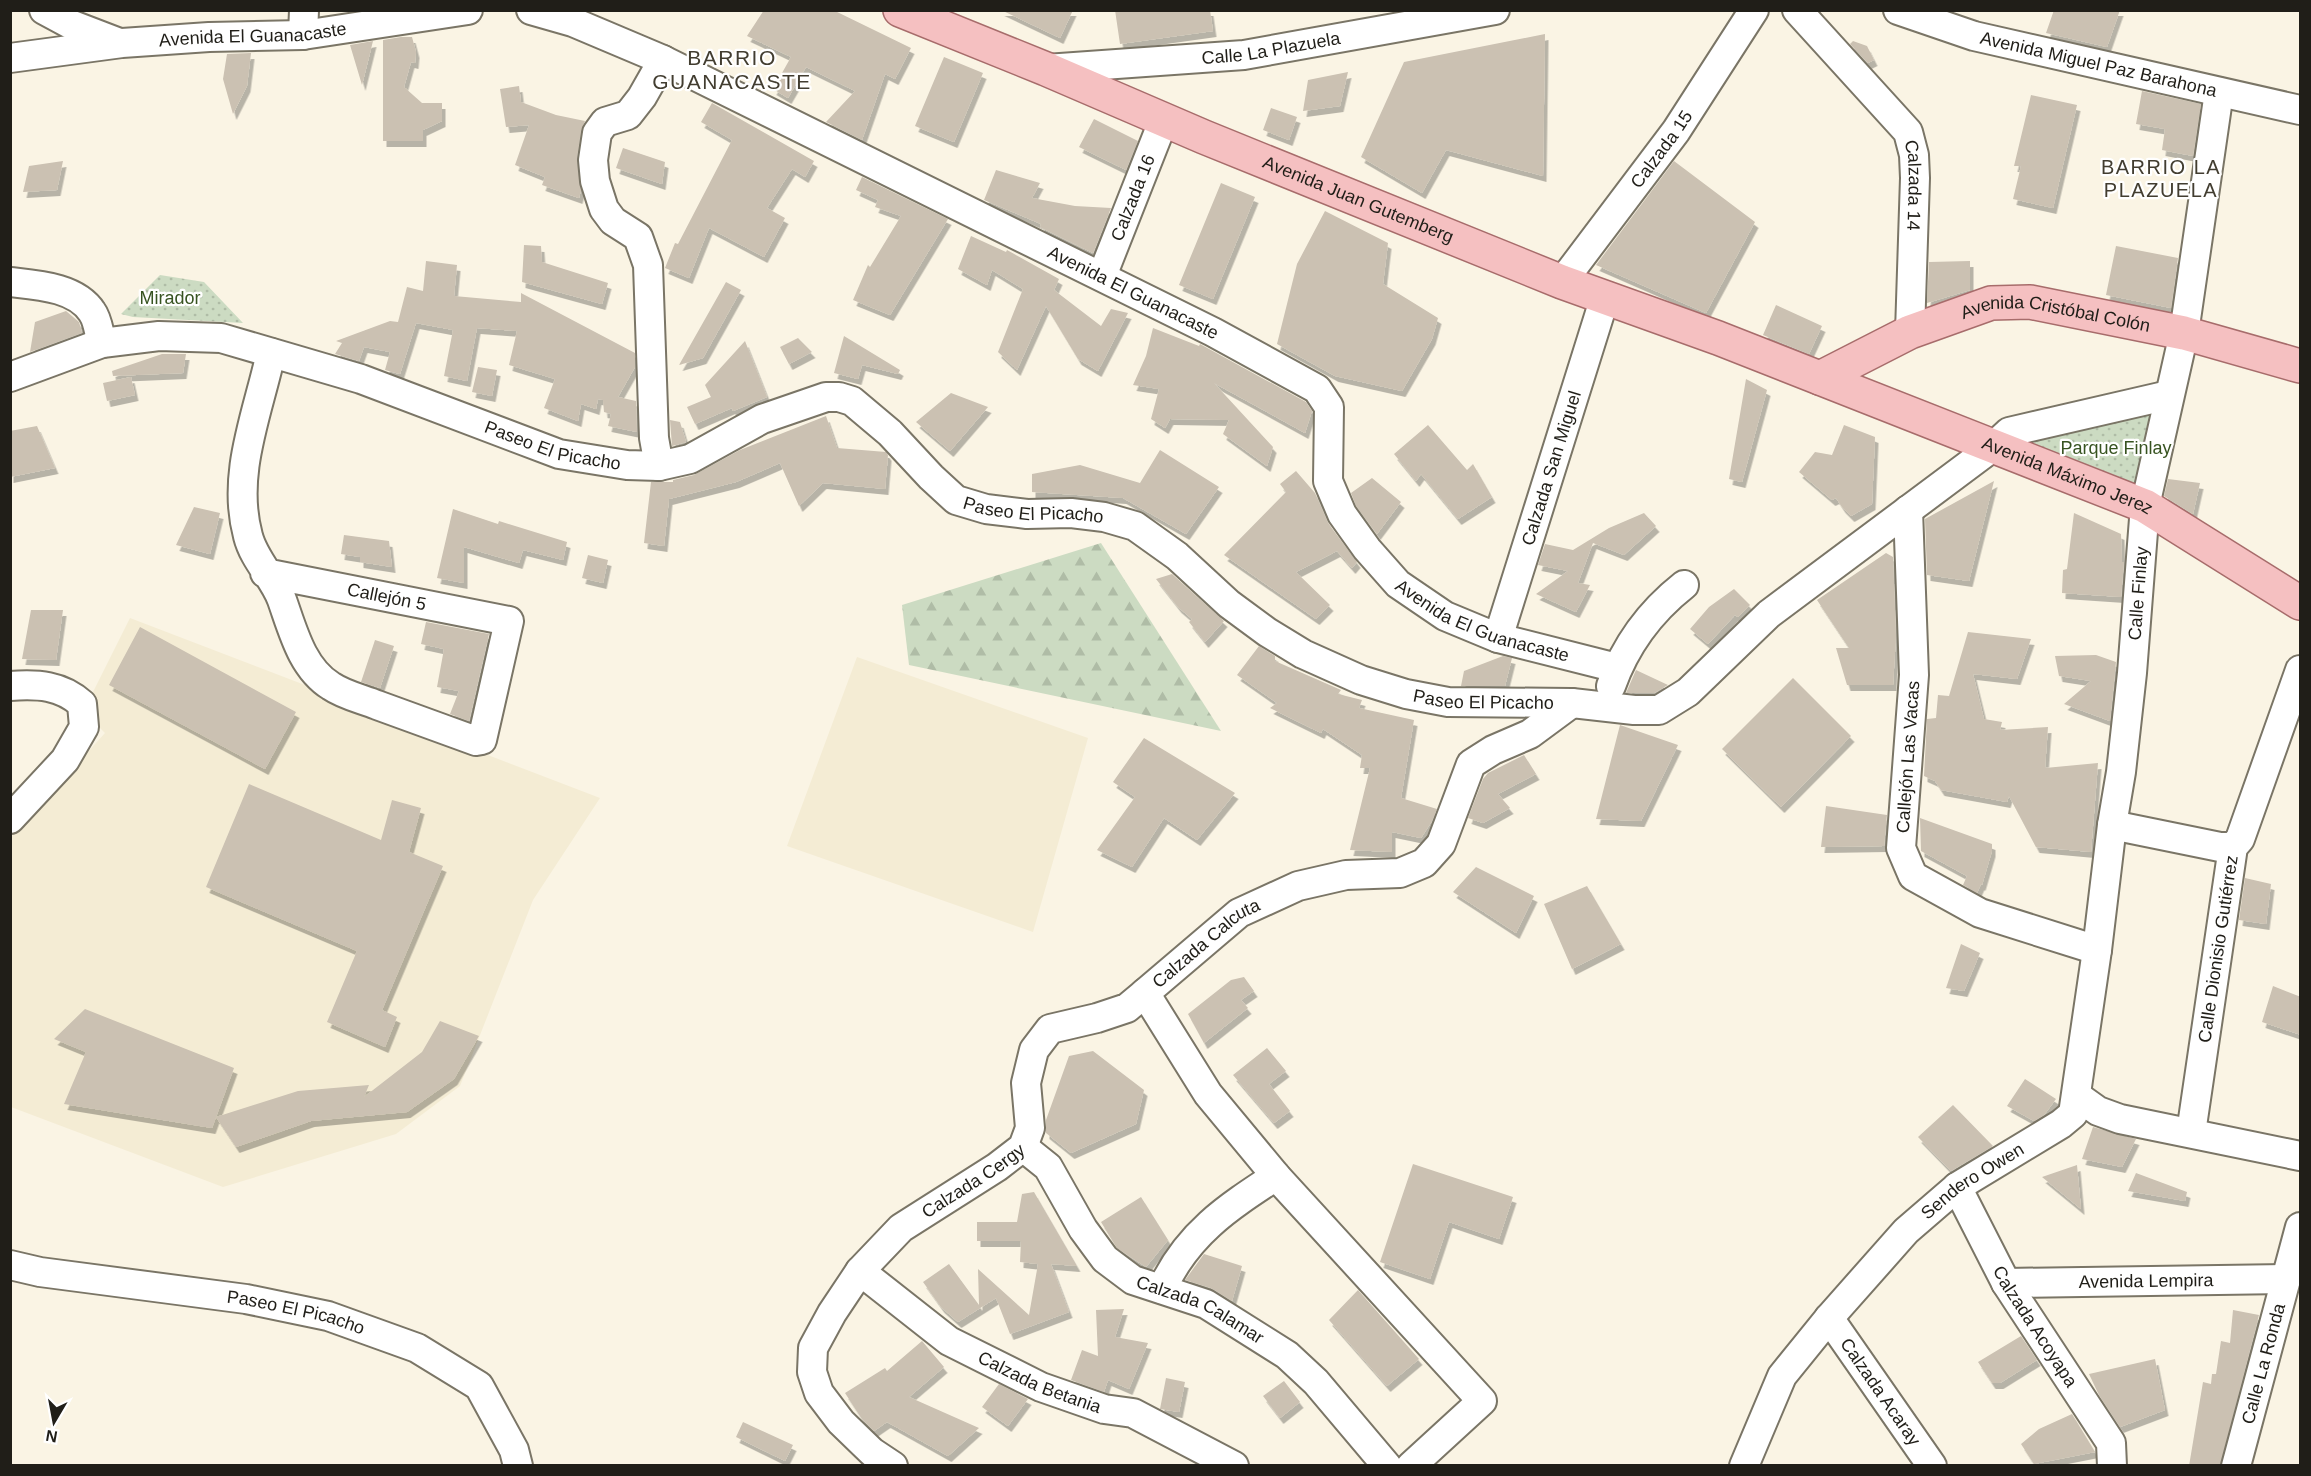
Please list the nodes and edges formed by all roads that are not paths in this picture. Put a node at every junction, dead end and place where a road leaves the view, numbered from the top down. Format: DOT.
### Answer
graph roads {
  1 [pos="44,10"];
  2 [pos="468,10"];
  3 [pos="531,10"];
  4 [pos="900,10"];
  5 [pos="1495,10"];
  6 [pos="1754,10"];
  7 [pos="1797,10"];
  8 [pos="1898,10"];
  9 [pos="303,23"];
  10 [pos="122,43"];
  11 [pos="10,58"];
  12 [pos="663,60"];
  13 [pos="1046,69"];
  14 [pos="2219,92"];
  15 [pos="2301,111"];
  16 [pos="1164,119"];
  17 [pos="1102,276"];
  18 [pos="10,282"];
  19 [pos="1562,282"];
  20 [pos="1605,297"];
  21 [pos="1910,332"];
  22 [pos="2184,333"];
  23 [pos="102,344"];
  24 [pos="271,353"];
  25 [pos="2301,366"];
  26 [pos="10,377"];
  27 [pos="1820,378"];
  28 [pos="2169,394"];
  29 [pos="1994,446"];
  30 [pos="659,466"];
  31 [pos="2145,506"];
  32 [pos="1908,510"];
  33 [pos="265,573"];
  34 [pos="1684,585"];
  35 [pos="2301,603"];
  36 [pos="1498,638"];
  37 [pos="1617,668"];
  38 [pos="2301,670"];
  39 [pos="10,686"];
  40 [pos="1572,703"];
  41 [pos="1604,705"];
  42 [pos="10,819"];
  43 [pos="2112,825"];
  44 [pos="2233,847"];
  45 [pos="2097,950"];
  46 [pos="1144,993"];
  47 [pos="2077,1096"];
  48 [pos="2191,1133"];
  49 [pos="1023,1147"];
  50 [pos="2301,1156"];
  51 [pos="1276,1176"];
  52 [pos="1957,1187"];
  53 [pos="2301,1227"];
  54 [pos="10,1265"];
  55 [pos="860,1271"];
  56 [pos="2286,1279"];
  57 [pos="2006,1283"];
  58 [pos="1162,1289"];
  59 [pos="2289,1309"];
  60 [pos="1829,1318"];
  61 [pos="518,1466"];
  62 [pos="893,1466"];
  63 [pos="1234,1466"];
  64 [pos="1387,1466"];
  65 [pos="1412,1466"];
  66 [pos="1744,1466"];
  67 [pos="1932,1466"];
  68 [pos="2112,1466"];
  69 [pos="2236,1466"];
  1 -- 10 [label="street, Avenida El Guanacaste"];
  2 -- 9 [label="street, Avenida El Guanacaste"];
  3 -- 12 [label="street, Avenida El Guanacaste"];
  4 -- 13 [label="main road, Avenida Juan Gutemberg"];
  5 -- 13 [label="street, Calle La Plazuela"];
  6 -- 19 [label="street, Calzada 15"];
  7 -- 21 [label="street, Calzada 14"];
  8 -- 14 [label="street, Avenida Miguel Paz Barahona"];
  9 -- 10 [label="street, Avenida El Guanacaste"];
  10 -- 11 [label="street"];
  12 -- 17 [label="street, Avenida El Guanacaste"];
  12 -- 30 [label="street"];
  13 -- 16 [label="main road, Avenida Juan Gutemberg"];
  14 -- 15 [label="street, Avenida Miguel Paz Barahona"];
  14 -- 22 [label="street, Calle Finlay"];
  16 -- 17 [label="street, Calzada 16"];
  16 -- 19 [label="main road, Avenida Juan Gutemberg"];
  17 -- 36 [label="street, Avenida El Guanacaste"];
  18 -- 23 [label="street"];
  19 -- 20 [label="main road, Avenida Juan Gutemberg"];
  20 -- 27 [label="main road, Avenida Juan Gutemberg"];
  20 -- 36 [label="street, Calzada San Miguel"];
  21 -- 22 [label="main road, Avenida Cristóbal Colón"];
  21 -- 27 [label="main road, Avenida Cristóbal Colón"];
  22 -- 25 [label="main road, Avenida Cristóbal Colón"];
  22 -- 28 [label="street, Calle Finlay"];
  23 -- 24 [label="street, Paseo El Picacho"];
  23 -- 26 [label="street, Paseo El Picacho"];
  24 -- 30 [label="street, Paseo El Picacho"];
  24 -- 33 [label="street"];
  27 -- 29 [label="main road, Avenida Máximo Jerez"];
  28 -- 29 [label="street, Paseo El Picacho"];
  28 -- 31 [label="street, Calle Finlay"];
  29 -- 31 [label="main road, Avenida Máximo Jerez"];
  29 -- 32 [label="street, Paseo El Picacho"];
  30 -- 40 [label="street, Paseo El Picacho"];
  31 -- 35 [label="main road, Avenida Máximo Jerez"];
  31 -- 43 [label="street, Calle Finlay"];
  32 -- 41 [label="street, Paseo El Picacho"];
  32 -- 45 [label="street, Callejón Las Vacas"];
  33 -- 33 [label="street, Callejón 5"];
  34 -- 37 [label="street"];
  36 -- 37 [label="street, Avenida El Guanacaste"];
  37 -- 41 [label="street"];
  38 -- 44 [label="street, Calle Dionisio Gutiérrez"];
  39 -- 42 [label="street"];
  40 -- 41 [label="street, Paseo El Picacho"];
  40 -- 46 [label="street, Calzada Calcuta"];
  43 -- 44 [label="street"];
  43 -- 45 [label="street, Calle Finlay"];
  44 -- 48 [label="street, Calle Dionisio Gutiérrez"];
  45 -- 47 [label="street, Calle Finlay"];
  46 -- 49 [label="street, Calzada Cergy"];
  46 -- 51 [label="street, Calzada Calcuta"];
  47 -- 48 [label="street"];
  47 -- 52 [label="street, Sendero Owen"];
  48 -- 50 [label="street"];
  49 -- 55 [label="street, Calzada Cergy"];
  49 -- 58 [label="street, Calzada Calamar"];
  51 -- 58 [label="street"];
  51 -- 65 [label="street, Calzada Calcuta"];
  52 -- 57 [label="street, Calzada Acoyapa"];
  52 -- 60 [label="street, Sendero Owen"];
  53 -- 56 [label="street, Calle La Ronda"];
  54 -- 61 [label="street, Paseo El Picacho"];
  55 -- 62 [label="street, Calzada Cergy"];
  55 -- 63 [label="street, Calzada Betania"];
  56 -- 57 [label="street, Avenida Lempira"];
  56 -- 59 [label="street, Calle La Ronda"];
  57 -- 68 [label="street, Calzada Acoyapa"];
  58 -- 64 [label="street, Calzada Calamar"];
  59 -- 69 [label="street, Calle La Ronda"];
  60 -- 66 [label="street, Sendero Owen"];
  60 -- 67 [label="street, Calzada Acaray"];
}
